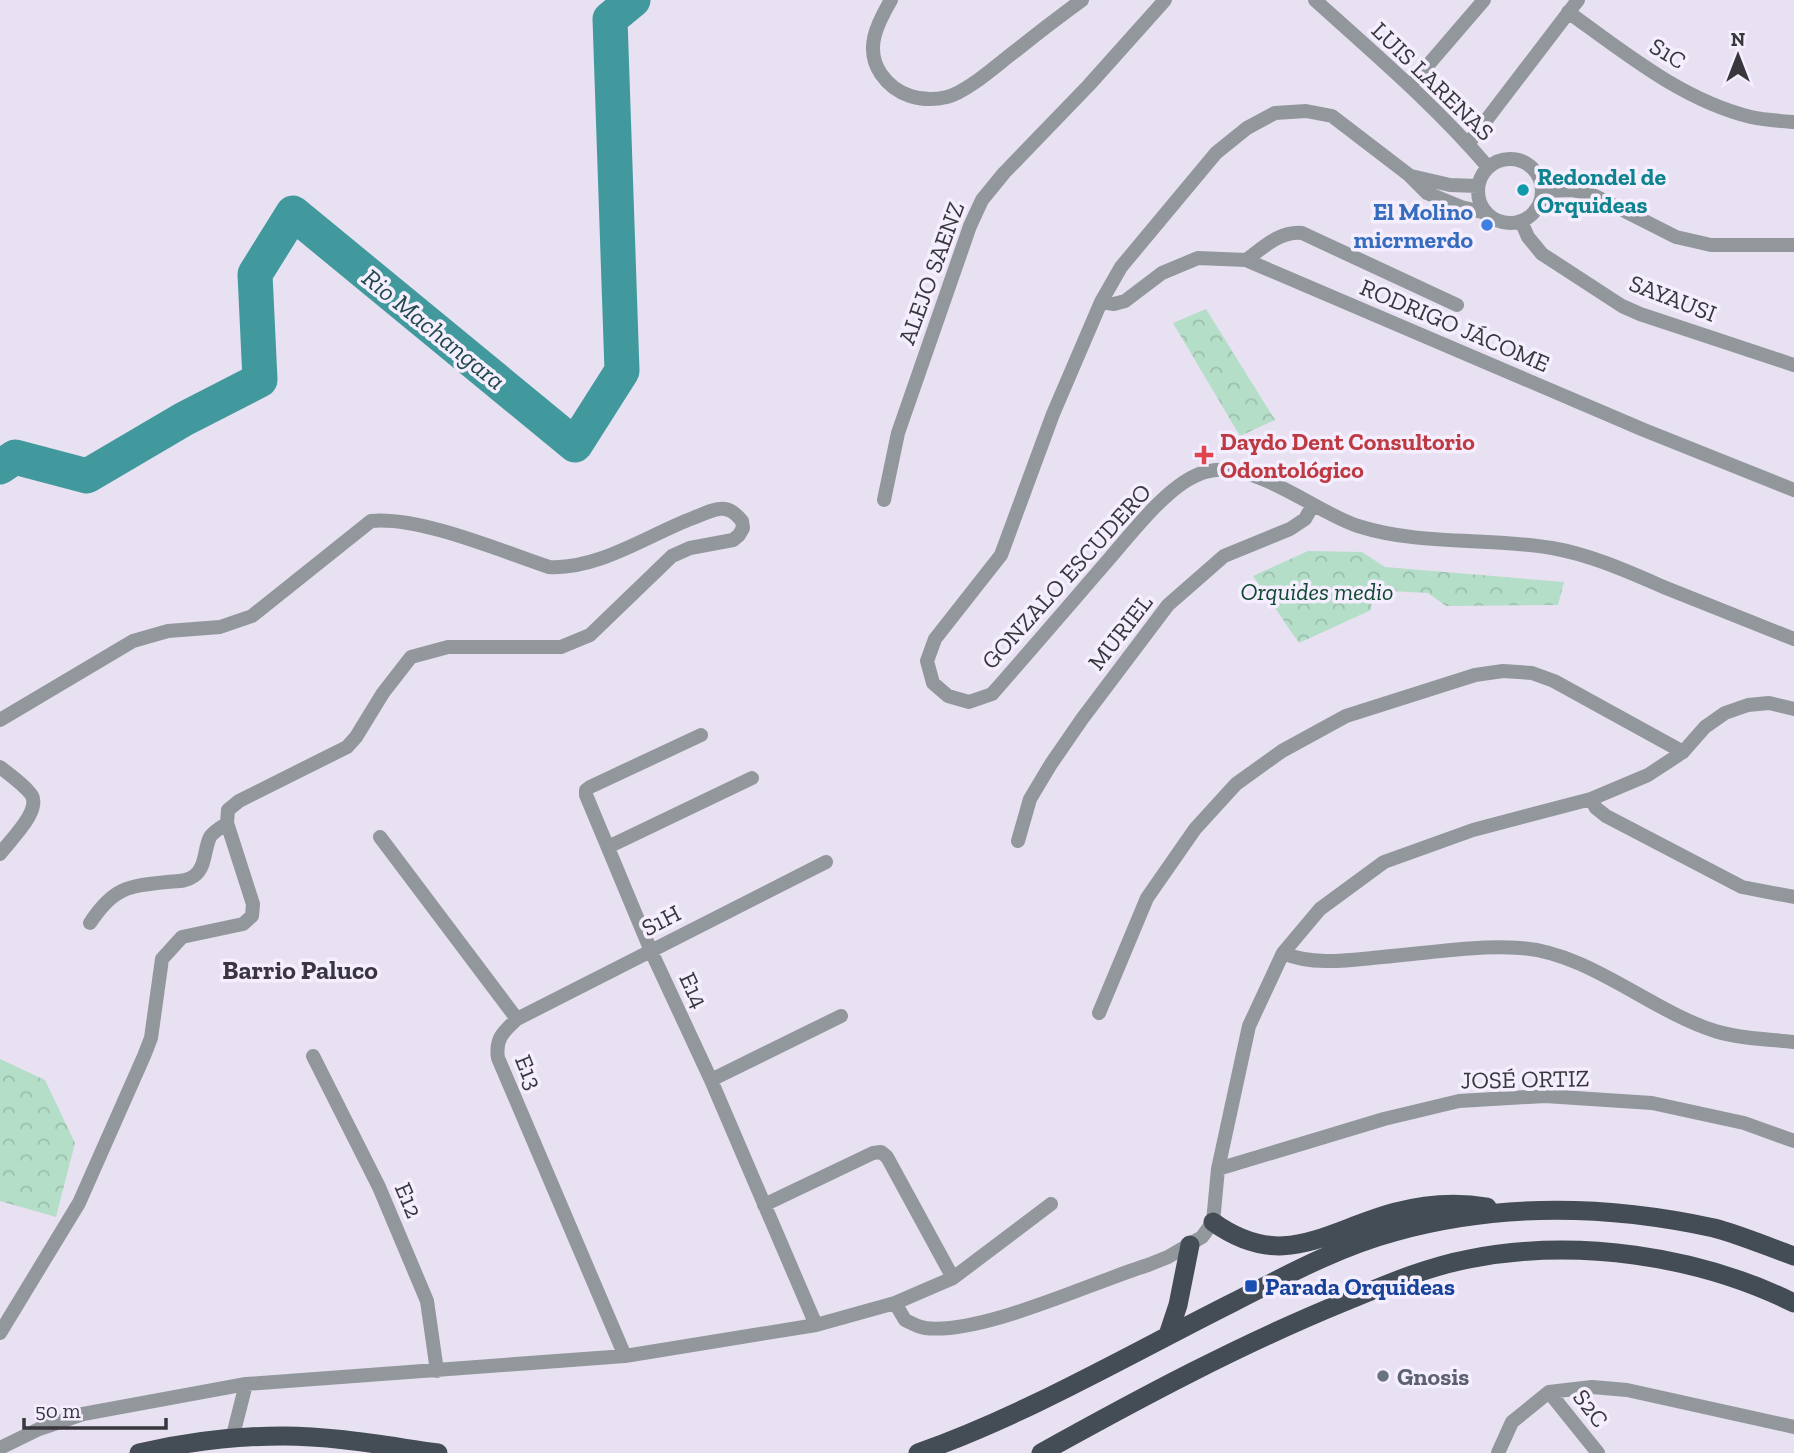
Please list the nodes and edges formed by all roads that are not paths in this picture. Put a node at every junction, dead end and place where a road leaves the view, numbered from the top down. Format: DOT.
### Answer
graph roads {
  1 [pos="891,0"];
  2 [pos="1082,0"];
  3 [pos="1165,0"];
  4 [pos="1315,0"];
  5 [pos="1484,0"];
  6 [pos="1578,0"];
  7 [pos="1569,12"];
  8 [pos="1410,86"];
  9 [pos="1794,122"];
  10 [pos="1468,144"];
  11 [pos="1488,167"];
  12 [pos="1409,175"];
  13 [pos="1478,186"];
  14 [pos="1542,191"];
  15 [pos="1486,213"];
  16 [pos="1521,221"];
  17 [pos="1794,245"];
  18 [pos="1246,260"];
  19 [pos="1101,302"];
  20 [pos="1457,305"];
  21 [pos="1794,365"];
  22 [pos="1794,490"];
  23 [pos="884,500"];
  24 [pos="1313,505"];
  25 [pos="1794,639"];
  26 [pos="1794,709"];
  27 [pos="0,720"];
  28 [pos="701,736"];
  29 [pos="1683,752"];
  30 [pos="0,767"];
  31 [pos="752,778"];
  32 [pos="1591,799"];
  33 [pos="227,823"];
  34 [pos="380,837"];
  35 [pos="1018,841"];
  36 [pos="608,847"];
  37 [pos="0,854"];
  38 [pos="826,863"];
  39 [pos="1794,897"];
  40 [pos="90,923"];
  41 [pos="651,951"];
  42 [pos="1283,953"];
  43 [pos="1098,1013"];
  44 [pos="841,1016"];
  45 [pos="517,1019"];
  46 [pos="1794,1042"];
  47 [pos="313,1056"];
  48 [pos="711,1080"];
  49 [pos="1794,1141"];
  50 [pos="1219,1169"];
  51 [pos="764,1205"];
  52 [pos="1051,1205"];
  53 [pos="1516,1211"];
  54 [pos="1213,1222"];
  55 [pos="1190,1244"];
  56 [pos="1794,1256"];
  57 [pos="953,1278"];
  58 [pos="895,1303"];
  59 [pos="1794,1303"];
  60 [pos="816,1325"];
  61 [pos="0,1333"];
  62 [pos="1168,1335"];
  63 [pos="625,1356"];
  64 [pos="437,1371"];
  65 [pos="246,1384"];
  66 [pos="1549,1392"];
  67 [pos="1794,1427"];
  68 [pos="232,1439"];
  69 [pos="0,1448"];
  70 [pos="139,1453"];
  71 [pos="438,1453"];
  72 [pos="918,1453"];
  73 [pos="1041,1453"];
  74 [pos="1498,1453"];
  75 [pos="1598,1453"];
  1 -- 2 [label="street"];
  3 -- 23 [label="street, ALEJO SAENZ"];
  4 -- 8 [label="street, LUIS LARENAS"];
  5 -- 8 [label="street"];
  6 -- 7 [label="street"];
  7 -- 9 [label="street, S1C"];
  7 -- 10 [label="street"];
  8 -- 10 [label="street, LUIS LARENAS"];
  10 -- 11 [label="street, LUIS LARENAS"];
  11 -- 13 [label="street"];
  11 -- 14 [label="street"];
  12 -- 13 [label="street, GONZALO ESCUDERO"];
  12 -- 15 [label="street, GONZALO ESCUDERO"];
  12 -- 19 [label="street, GONZALO ESCUDERO"];
  13 -- 15 [label="street"];
  14 -- 16 [label="street"];
  14 -- 17 [label="street"];
  15 -- 16 [label="street"];
  16 -- 21 [label="street, SAYAUSI"];
  18 -- 19 [label="street, RODRIGO JÁCOME"];
  18 -- 20 [label="street"];
  18 -- 22 [label="street, RODRIGO JÁCOME"];
  19 -- 24 [label="street, GONZALO ESCUDERO"];
  24 -- 25 [label="street, GONZALO ESCUDERO"];
  24 -- 35 [label="street, MURIEL"];
  26 -- 29 [label="street"];
  27 -- 33 [label="street"];
  28 -- 36 [label="street, E14"];
  29 -- 32 [label="street"];
  29 -- 43 [label="street"];
  30 -- 37 [label="street"];
  31 -- 36 [label="street"];
  32 -- 39 [label="street"];
  32 -- 42 [label="street"];
  33 -- 40 [label="street"];
  33 -- 61 [label="street"];
  34 -- 45 [label="street, E13"];
  36 -- 41 [label="street, E14"];
  38 -- 41 [label="street, S1H"];
  41 -- 45 [label="street, S1H"];
  41 -- 48 [label="street, E14"];
  42 -- 46 [label="street"];
  42 -- 50 [label="street"];
  44 -- 48 [label="street"];
  45 -- 63 [label="street, E13"];
  47 -- 64 [label="street, E12"];
  48 -- 51 [label="street, E14"];
  49 -- 50 [label="street, JOSÉ ORTIZ"];
  50 -- 54 [label="street"];
  51 -- 57 [label="street"];
  51 -- 60 [label="street, E14"];
  52 -- 57 [label="street"];
  53 -- 54 [label="highway"];
  53 -- 56 [label="highway"];
  53 -- 62 [label="highway"];
  54 -- 55 [label="street"];
  55 -- 58 [label="street"];
  55 -- 62 [label="highway"];
  57 -- 58 [label="street"];
  58 -- 60 [label="street"];
  59 -- 73 [label="highway"];
  60 -- 63 [label="street"];
  62 -- 72 [label="highway"];
  63 -- 64 [label="street"];
  64 -- 65 [label="street"];
  65 -- 68 [label="street"];
  65 -- 69 [label="street"];
  66 -- 67 [label="street"];
  66 -- 74 [label="street"];
  66 -- 75 [label="street, S2C"];
  68 -- 70 [label="highway"];
  68 -- 71 [label="highway"];
}
